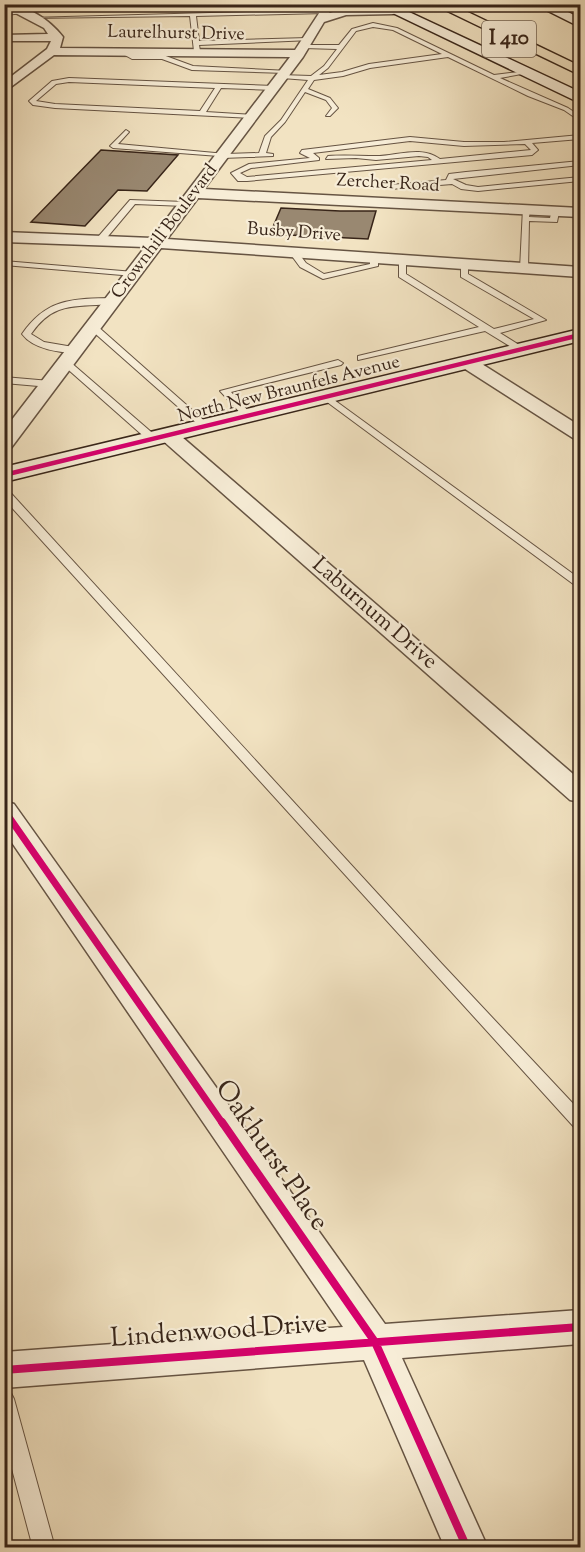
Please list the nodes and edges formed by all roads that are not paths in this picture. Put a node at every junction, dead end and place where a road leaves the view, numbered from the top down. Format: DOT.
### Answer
graph roads {
  1 [pos="439,4"];
  2 [pos="563,4"];
  3 [pos="293,5"];
  4 [pos="542,5"];
  5 [pos="267,6"];
  6 [pos="387,8"];
  7 [pos="14,10"];
  8 [pos="161,11"];
  9 [pos="326,12"];
  10 [pos="194,15"];
  11 [pos="579,22"];
  12 [pos="427,27"];
  13 [pos="399,31"];
  14 [pos="57,37"];
  15 [pos="4,38"];
  16 [pos="304,47"];
  17 [pos="341,47"];
  18 [pos="196,48"];
  19 [pos="51,51"];
  20 [pos="130,52"];
  21 [pos="449,55"];
  22 [pos="580,71"];
  23 [pos="525,72"];
  24 [pos="493,77"];
  25 [pos="281,78"];
  26 [pos="312,78"];
  27 [pos="219,86"];
  28 [pos="4,88"];
  29 [pos="305,90"];
  30 [pos="580,98"];
  31 [pos="580,107"];
  32 [pos="566,110"];
  33 [pos="202,113"];
  34 [pos="328,115"];
  35 [pos="252,116"];
  36 [pos="580,119"];
  37 [pos="126,132"];
  38 [pos="580,137"];
  39 [pos="527,142"];
  40 [pos="307,152"];
  41 [pos="222,155"];
  42 [pos="262,156"];
  43 [pos="317,159"];
  44 [pos="439,162"];
  45 [pos="580,163"];
  46 [pos="580,179"];
  47 [pos="452,182"];
  48 [pos="390,187"];
  49 [pos="189,199"];
  50 [pos="580,213"];
  51 [pos="526,215"];
  52 [pos="4,237"];
  53 [pos="101,239"];
  54 [pos="157,243"];
  55 [pos="293,252"];
  56 [pos="374,258"];
  57 [pos="402,260"];
  58 [pos="4,263"];
  59 [pos="464,265"];
  60 [pos="524,269"];
  61 [pos="580,272"];
  62 [pos="134,274"];
  63 [pos="113,301"];
  64 [pos="93,327"];
  65 [pos="490,330"];
  66 [pos="580,335"];
  67 [pos="521,350"];
  68 [pos="71,356"];
  69 [pos="361,358"];
  70 [pos="338,363"];
  71 [pos="468,363"];
  72 [pos="4,380"];
  73 [pos="50,384"];
  74 [pos="326,397"];
  75 [pos="248,416"];
  76 [pos="12,423"];
  77 [pos="206,426"];
  78 [pos="580,434"];
  79 [pos="160,437"];
  80 [pos="4,444"];
  81 [pos="4,475"];
  82 [pos="4,492"];
  83 [pos="580,584"];
  84 [pos="580,794"];
  85 [pos="4,810"];
  86 [pos="580,1122"];
  87 [pos="580,1327"];
  88 [pos="375,1342"];
  89 [pos="4,1370"];
  90 [pos="4,1399"];
  91 [pos="44,1548"];
  92 [pos="467,1548"];
  1 -- 22 [label="highway, I 410"];
  2 -- 4 [label="lane"];
  3 -- 5 [label="lane"];
  4 -- 11 [label="main road"];
  6 -- 9 [label="street"];
  6 -- 12 [label="main road"];
  7 -- 8 [label="lane"];
  7 -- 8 [label="lane"];
  7 -- 14 [label="street"];
  8 -- 10 [label="lane"];
  9 -- 10 [label="lane"];
  9 -- 16 [label="street, Crownhill Boulevard"];
  10 -- 18 [label="lane"];
  12 -- 13 [label="lane"];
  12 -- 23 [label="main road"];
  13 -- 17 [label="lane"];
  13 -- 21 [label="lane"];
  14 -- 15 [label="street"];
  14 -- 19 [label="street"];
  16 -- 17 [label="lane"];
  16 -- 18 [label="street, Laurelhurst Drive"];
  16 -- 25 [label="street, Crownhill Boulevard"];
  17 -- 26 [label="lane"];
  18 -- 20 [label="street, Laurelhurst Drive"];
  19 -- 20 [label="street, Laurelhurst Drive"];
  19 -- 28 [label="street"];
  20 -- 25 [label="lane"];
  21 -- 24 [label="lane"];
  21 -- 26 [label="lane"];
  23 -- 24 [label="lane"];
  23 -- 30 [label="main road"];
  24 -- 32 [label="lane"];
  25 -- 26 [label="lane"];
  25 -- 27 [label="lane"];
  25 -- 35 [label="street, Crownhill Boulevard"];
  26 -- 29 [label="lane"];
  27 -- 33 [label="lane"];
  27 -- 33 [label="lane"];
  29 -- 34 [label="lane"];
  29 -- 42 [label="lane"];
  31 -- 32 [label="lane"];
  32 -- 36 [label="lane"];
  33 -- 35 [label="lane"];
  35 -- 41 [label="street, Crownhill Boulevard"];
  37 -- 41 [label="lane"];
  38 -- 39 [label="lane"];
  39 -- 40 [label="lane"];
  39 -- 44 [label="lane"];
  40 -- 42 [label="lane"];
  40 -- 43 [label="lane"];
  41 -- 42 [label="lane"];
  41 -- 49 [label="street, Crownhill Boulevard"];
  43 -- 44 [label="lane"];
  43 -- 44 [label="lane"];
  45 -- 47 [label="lane"];
  46 -- 47 [label="lane"];
  47 -- 48 [label="lane"];
  49 -- 51 [label="street, Zercher Road"];
  49 -- 53 [label="lane"];
  49 -- 54 [label="street, Crownhill Boulevard"];
  50 -- 51 [label="street, Zercher Road"];
  51 -- 60 [label="lane"];
  52 -- 53 [label="street, Busby Drive"];
  53 -- 54 [label="street, Busby Drive"];
  54 -- 55 [label="street, Busby Drive"];
  54 -- 62 [label="street, Crownhill Boulevard"];
  55 -- 56 [label="street, Busby Drive"];
  55 -- 56 [label="lane"];
  56 -- 57 [label="street, Busby Drive"];
  57 -- 59 [label="street, Busby Drive"];
  57 -- 65 [label="lane"];
  58 -- 62 [label="lane"];
  59 -- 60 [label="street, Busby Drive"];
  59 -- 65 [label="lane"];
  60 -- 61 [label="street, Busby Drive"];
  62 -- 63 [label="street, Crownhill Boulevard"];
  63 -- 64 [label="street, Crownhill Boulevard"];
  63 -- 68 [label="lane"];
  64 -- 68 [label="street, Crownhill Boulevard"];
  64 -- 77 [label="lane"];
  65 -- 67 [label="lane"];
  65 -- 69 [label="lane"];
  66 -- 67 [label="main road, North New Braunfels Avenue"];
  67 -- 71 [label="main road, North New Braunfels Avenue"];
  68 -- 73 [label="street, Crownhill Boulevard"];
  68 -- 79 [label="lane"];
  70 -- 75 [label="lane"];
  71 -- 74 [label="main road, North New Braunfels Avenue"];
  71 -- 78 [label="street"];
  72 -- 73 [label="lane"];
  73 -- 76 [label="street, Crownhill Boulevard"];
  74 -- 75 [label="main road, North New Braunfels Avenue"];
  74 -- 83 [label="lane"];
  75 -- 77 [label="main road, North New Braunfels Avenue"];
  76 -- 80 [label="street, Crownhill Boulevard"];
  77 -- 79 [label="main road, North New Braunfels Avenue"];
  79 -- 81 [label="main road, North New Braunfels Avenue"];
  79 -- 84 [label="street, Laburnum Drive"];
  82 -- 86 [label="lane"];
  85 -- 88 [label="street, Oakhurst Place"];
  87 -- 88 [label="street, Lindenwood Drive"];
  88 -- 89 [label="street, Lindenwood Drive"];
  88 -- 92 [label="street, Oakhurst Place"];
  90 -- 91 [label="lane"];
}
